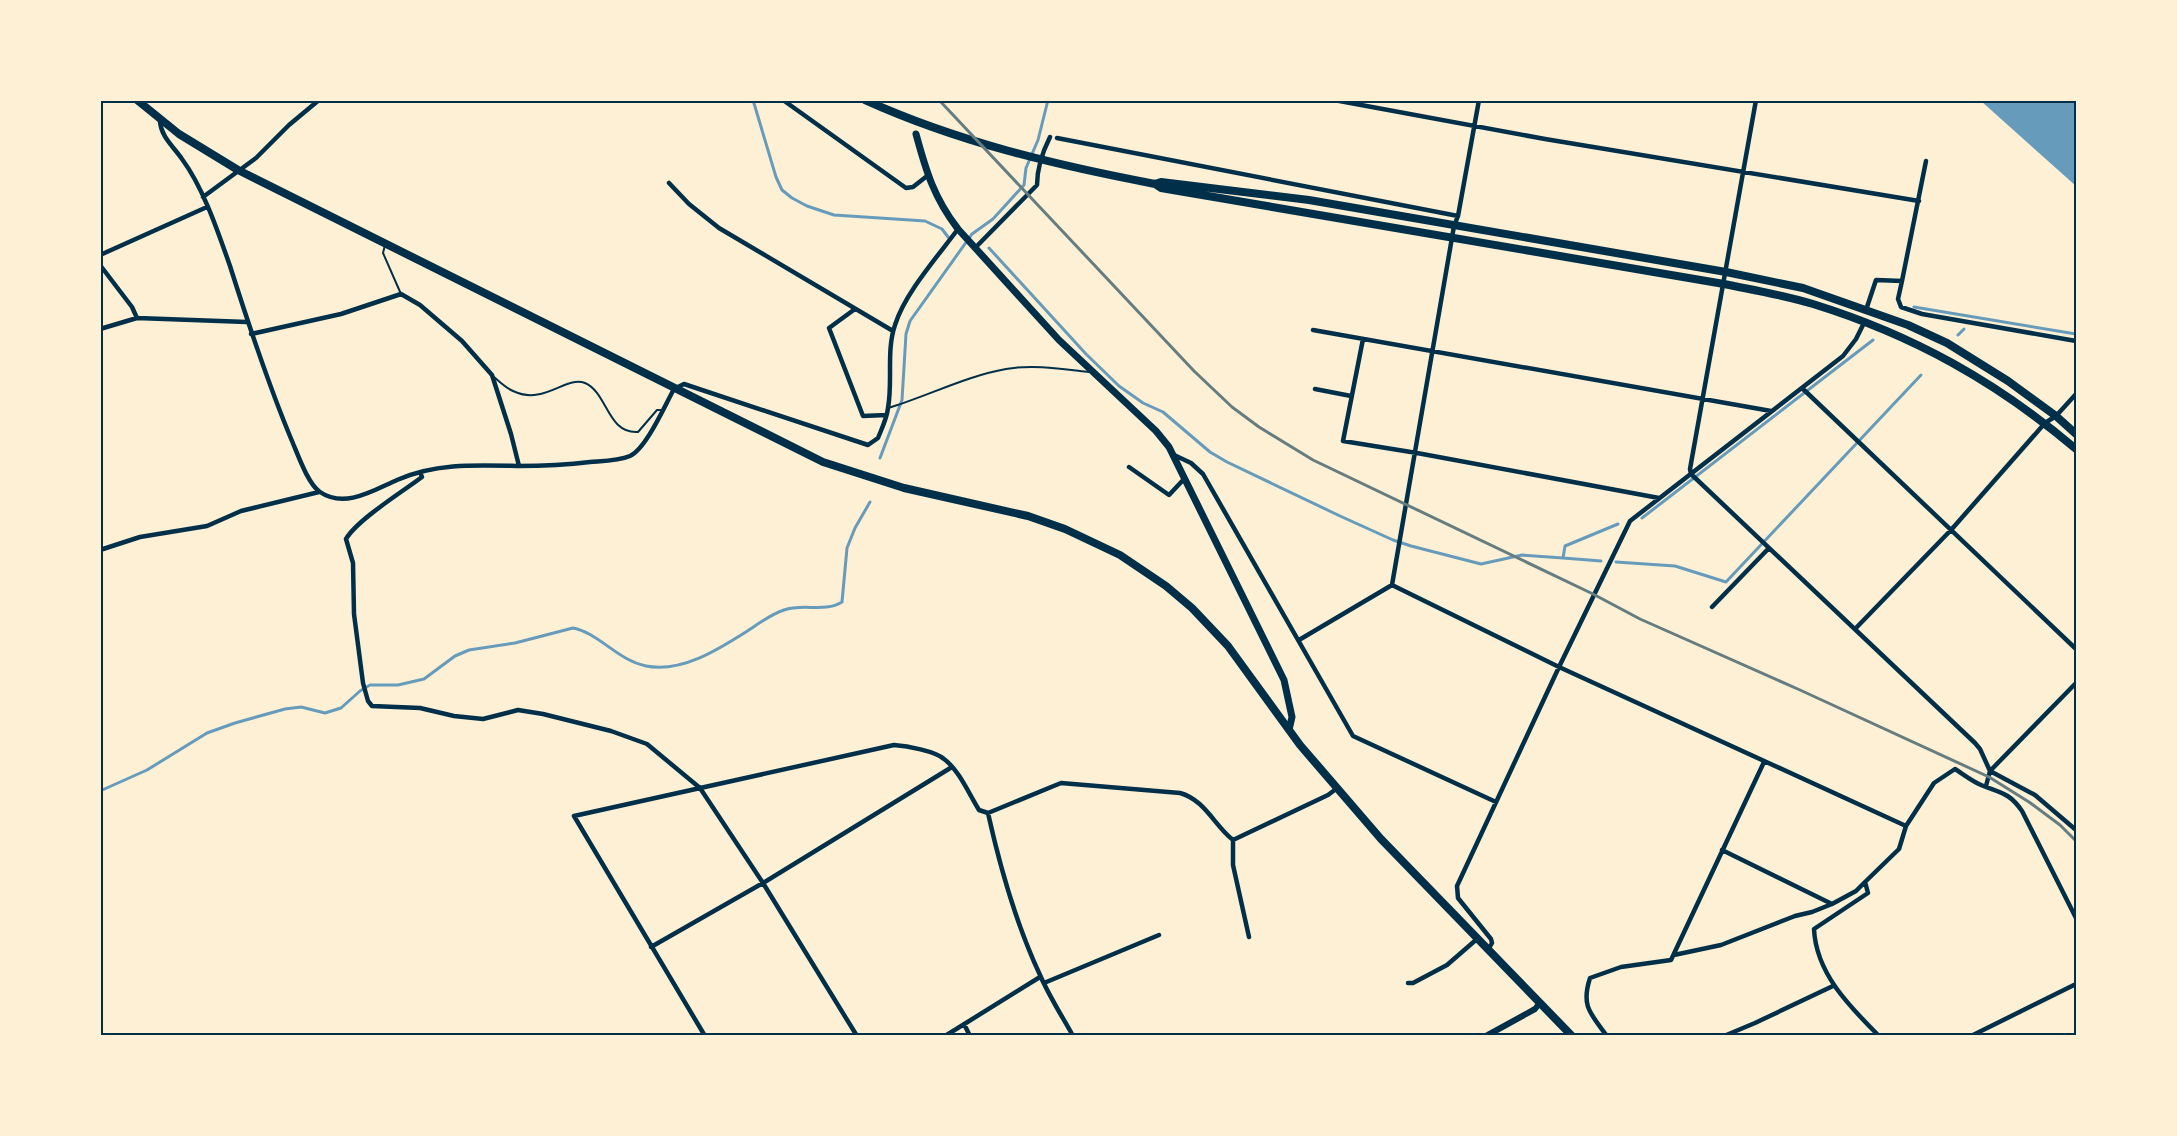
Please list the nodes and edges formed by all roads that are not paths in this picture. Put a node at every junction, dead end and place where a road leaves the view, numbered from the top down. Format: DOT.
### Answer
graph roads {
  1 [pos="137,100"];
  2 [pos="319,100"];
  3 [pos="783,100"];
  4 [pos="865,100"];
  5 [pos="1334,100"];
  6 [pos="1479,100"];
  7 [pos="1756,100"];
  8 [pos="160,121"];
  9 [pos="1473,126"];
  10 [pos="916,134"];
  11 [pos="1050,137"];
  12 [pos="1057,138"];
  13 [pos="1926,161"];
  14 [pos="238,170"];
  15 [pos="1744,173"];
  16 [pos="927,176"];
  17 [pos="669,183"];
  18 [pos="1155,184"];
  19 [pos="203,197"];
  20 [pos="1919,201"];
  21 [pos="207,207"];
  22 [pos="1458,216"];
  23 [pos="1454,226"];
  24 [pos="960,230"];
  25 [pos="1452,237"];
  26 [pos="385,245"];
  27 [pos="974,246"];
  28 [pos="100,255"];
  29 [pos="100,266"];
  30 [pos="1726,272"];
  31 [pos="1902,281"];
  32 [pos="1724,284"];
  33 [pos="401,294"];
  34 [pos="855,309"];
  35 [pos="1866,310"];
  36 [pos="137,318"];
  37 [pos="1865,321"];
  38 [pos="247,322"];
  39 [pos="100,329"];
  40 [pos="1313,330"];
  41 [pos="893,331"];
  42 [pos="251,334"];
  43 [pos="1362,339"];
  44 [pos="2076,340"];
  45 [pos="1433,350"];
  46 [pos="1091,372"];
  47 [pos="492,375"];
  48 [pos="674,389"];
  49 [pos="1316,389"];
  50 [pos="1805,391"];
  51 [pos="2076,394"];
  52 [pos="1351,396"];
  53 [pos="1702,400"];
  54 [pos="891,407"];
  55 [pos="662,410"];
  56 [pos="1771,411"];
  57 [pos="886,415"];
  58 [pos="2056,416"];
  59 [pos="2045,423"];
  60 [pos="2076,434"];
  61 [pos="2076,449"];
  62 [pos="1417,453"];
  63 [pos="1173,455"];
  64 [pos="519,466"];
  65 [pos="1129,467"];
  66 [pos="420,472"];
  67 [pos="1691,475"];
  68 [pos="1185,478"];
  69 [pos="319,492"];
  70 [pos="1659,498"];
  71 [pos="1951,530"];
  72 [pos="1769,548"];
  73 [pos="100,550"];
  74 [pos="1392,585"];
  75 [pos="1712,607"];
  76 [pos="1855,629"];
  77 [pos="1299,639"];
  78 [pos="2076,649"];
  79 [pos="1558,667"];
  80 [pos="2076,683"];
  81 [pos="1288,730"];
  82 [pos="1764,762"];
  83 [pos="952,767"];
  84 [pos="1990,771"];
  85 [pos="1986,786"];
  86 [pos="700,788"];
  87 [pos="1336,789"];
  88 [pos="1496,802"];
  89 [pos="988,813"];
  90 [pos="1905,826"];
  91 [pos="2076,830"];
  92 [pos="1233,840"];
  93 [pos="1722,850"];
  94 [pos="1865,882"];
  95 [pos="763,883"];
  96 [pos="1832,904"];
  97 [pos="2076,918"];
  98 [pos="1159,935"];
  99 [pos="1249,937"];
  100 [pos="1477,939"];
  101 [pos="651,947"];
  102 [pos="1487,950"];
  103 [pos="1674,955"];
  104 [pos="1041,977"];
  105 [pos="1044,983"];
  106 [pos="1408,983"];
  107 [pos="2076,984"];
  108 [pos="1833,986"];
  109 [pos="1539,1004"];
  110 [pos="964,1024"];
  111 [pos="705,1035"];
  112 [pos="857,1035"];
  113 [pos="945,1035"];
  114 [pos="970,1035"];
  115 [pos="1073,1035"];
  116 [pos="1486,1035"];
  117 [pos="1572,1035"];
  118 [pos="1607,1035"];
  119 [pos="1724,1035"];
  120 [pos="1879,1035"];
  121 [pos="1971,1035"];
  1 -- 8 [label="highway"];
  2 -- 14 [label="street"];
  3 -- 16 [label="street"];
  4 -- 18 [label="highway"];
  5 -- 9 [label="street"];
  6 -- 9 [label="street"];
  7 -- 15 [label="street"];
  8 -- 14 [label="highway"];
  8 -- 19 [label="street"];
  9 -- 15 [label="street"];
  9 -- 22 [label="street"];
  10 -- 16 [label="main road"];
  11 -- 27 [label="street"];
  12 -- 22 [label="street"];
  13 -- 20 [label="street"];
  14 -- 19 [label="street"];
  14 -- 26 [label="highway"];
  15 -- 20 [label="street"];
  15 -- 30 [label="street"];
  16 -- 24 [label="main road"];
  17 -- 34 [label="street"];
  18 -- 23 [label="highway"];
  18 -- 25 [label="highway"];
  19 -- 21 [label="street"];
  20 -- 31 [label="street"];
  21 -- 28 [label="street"];
  21 -- 38 [label="street"];
  22 -- 23 [label="street"];
  23 -- 25 [label="street"];
  23 -- 30 [label="highway"];
  24 -- 27 [label="main road"];
  24 -- 41 [label="street"];
  25 -- 32 [label="highway"];
  25 -- 45 [label="street"];
  26 -- 33 [label="lane"];
  26 -- 48 [label="highway"];
  27 -- 46 [label="main road"];
  29 -- 36 [label="street"];
  30 -- 32 [label="street"];
  30 -- 35 [label="highway"];
  31 -- 35 [label="street"];
  31 -- 44 [label="street"];
  32 -- 37 [label="highway"];
  32 -- 53 [label="street"];
  33 -- 42 [label="street"];
  33 -- 47 [label="street"];
  34 -- 41 [label="street"];
  34 -- 57 [label="street"];
  35 -- 58 [label="highway"];
  36 -- 38 [label="street"];
  36 -- 39 [label="street"];
  37 -- 50 [label="street"];
  37 -- 59 [label="highway"];
  38 -- 42 [label="street"];
  40 -- 43 [label="street"];
  41 -- 54 [label="street"];
  42 -- 69 [label="street"];
  43 -- 45 [label="street"];
  43 -- 52 [label="street"];
  45 -- 53 [label="street"];
  45 -- 62 [label="street"];
  46 -- 54 [label="lane"];
  46 -- 63 [label="main road"];
  47 -- 55 [label="lane"];
  47 -- 64 [label="street"];
  48 -- 55 [label="street"];
  48 -- 57 [label="street"];
  48 -- 81 [label="highway"];
  49 -- 52 [label="street"];
  50 -- 56 [label="street"];
  50 -- 71 [label="street"];
  51 -- 58 [label="street"];
  52 -- 62 [label="street"];
  53 -- 56 [label="street"];
  53 -- 67 [label="street"];
  54 -- 57 [label="street"];
  55 -- 64 [label="street"];
  56 -- 67 [label="street"];
  58 -- 59 [label="street"];
  58 -- 60 [label="highway"];
  59 -- 61 [label="highway"];
  59 -- 71 [label="street"];
  62 -- 70 [label="street"];
  62 -- 74 [label="street"];
  63 -- 68 [label="main road"];
  63 -- 77 [label="street"];
  64 -- 66 [label="street"];
  65 -- 68 [label="street"];
  66 -- 69 [label="street"];
  66 -- 86 [label="street"];
  67 -- 70 [label="street"];
  67 -- 72 [label="street"];
  68 -- 81 [label="main road"];
  69 -- 73 [label="street"];
  70 -- 79 [label="street"];
  71 -- 76 [label="street"];
  71 -- 78 [label="street"];
  72 -- 75 [label="street"];
  72 -- 76 [label="street"];
  74 -- 77 [label="street"];
  74 -- 79 [label="street"];
  76 -- 84 [label="street"];
  77 -- 88 [label="street"];
  79 -- 82 [label="street"];
  79 -- 88 [label="street"];
  80 -- 84 [label="street"];
  81 -- 87 [label="highway"];
  82 -- 90 [label="street"];
  82 -- 93 [label="street"];
  83 -- 86 [label="street"];
  83 -- 89 [label="street"];
  83 -- 95 [label="street"];
  84 -- 85 [label="street"];
  84 -- 91 [label="street"];
  85 -- 90 [label="street"];
  85 -- 97 [label="street"];
  86 -- 95 [label="street"];
  86 -- 101 [label="street"];
  87 -- 92 [label="street"];
  87 -- 100 [label="highway"];
  88 -- 102 [label="street"];
  89 -- 92 [label="street"];
  89 -- 104 [label="street"];
  90 -- 94 [label="street"];
  92 -- 99 [label="street"];
  93 -- 96 [label="street"];
  93 -- 103 [label="street"];
  94 -- 96 [label="street"];
  94 -- 108 [label="street"];
  95 -- 101 [label="street"];
  95 -- 112 [label="street"];
  96 -- 103 [label="street"];
  98 -- 105 [label="street"];
  100 -- 102 [label="highway"];
  100 -- 106 [label="street"];
  101 -- 111 [label="street"];
  102 -- 109 [label="highway"];
  103 -- 118 [label="street"];
  104 -- 105 [label="street"];
  104 -- 110 [label="street"];
  105 -- 115 [label="street"];
  107 -- 121 [label="street"];
  108 -- 119 [label="street"];
  108 -- 120 [label="street"];
  109 -- 116 [label="street"];
  109 -- 117 [label="highway"];
  110 -- 113 [label="street"];
  110 -- 114 [label="street"];
}
